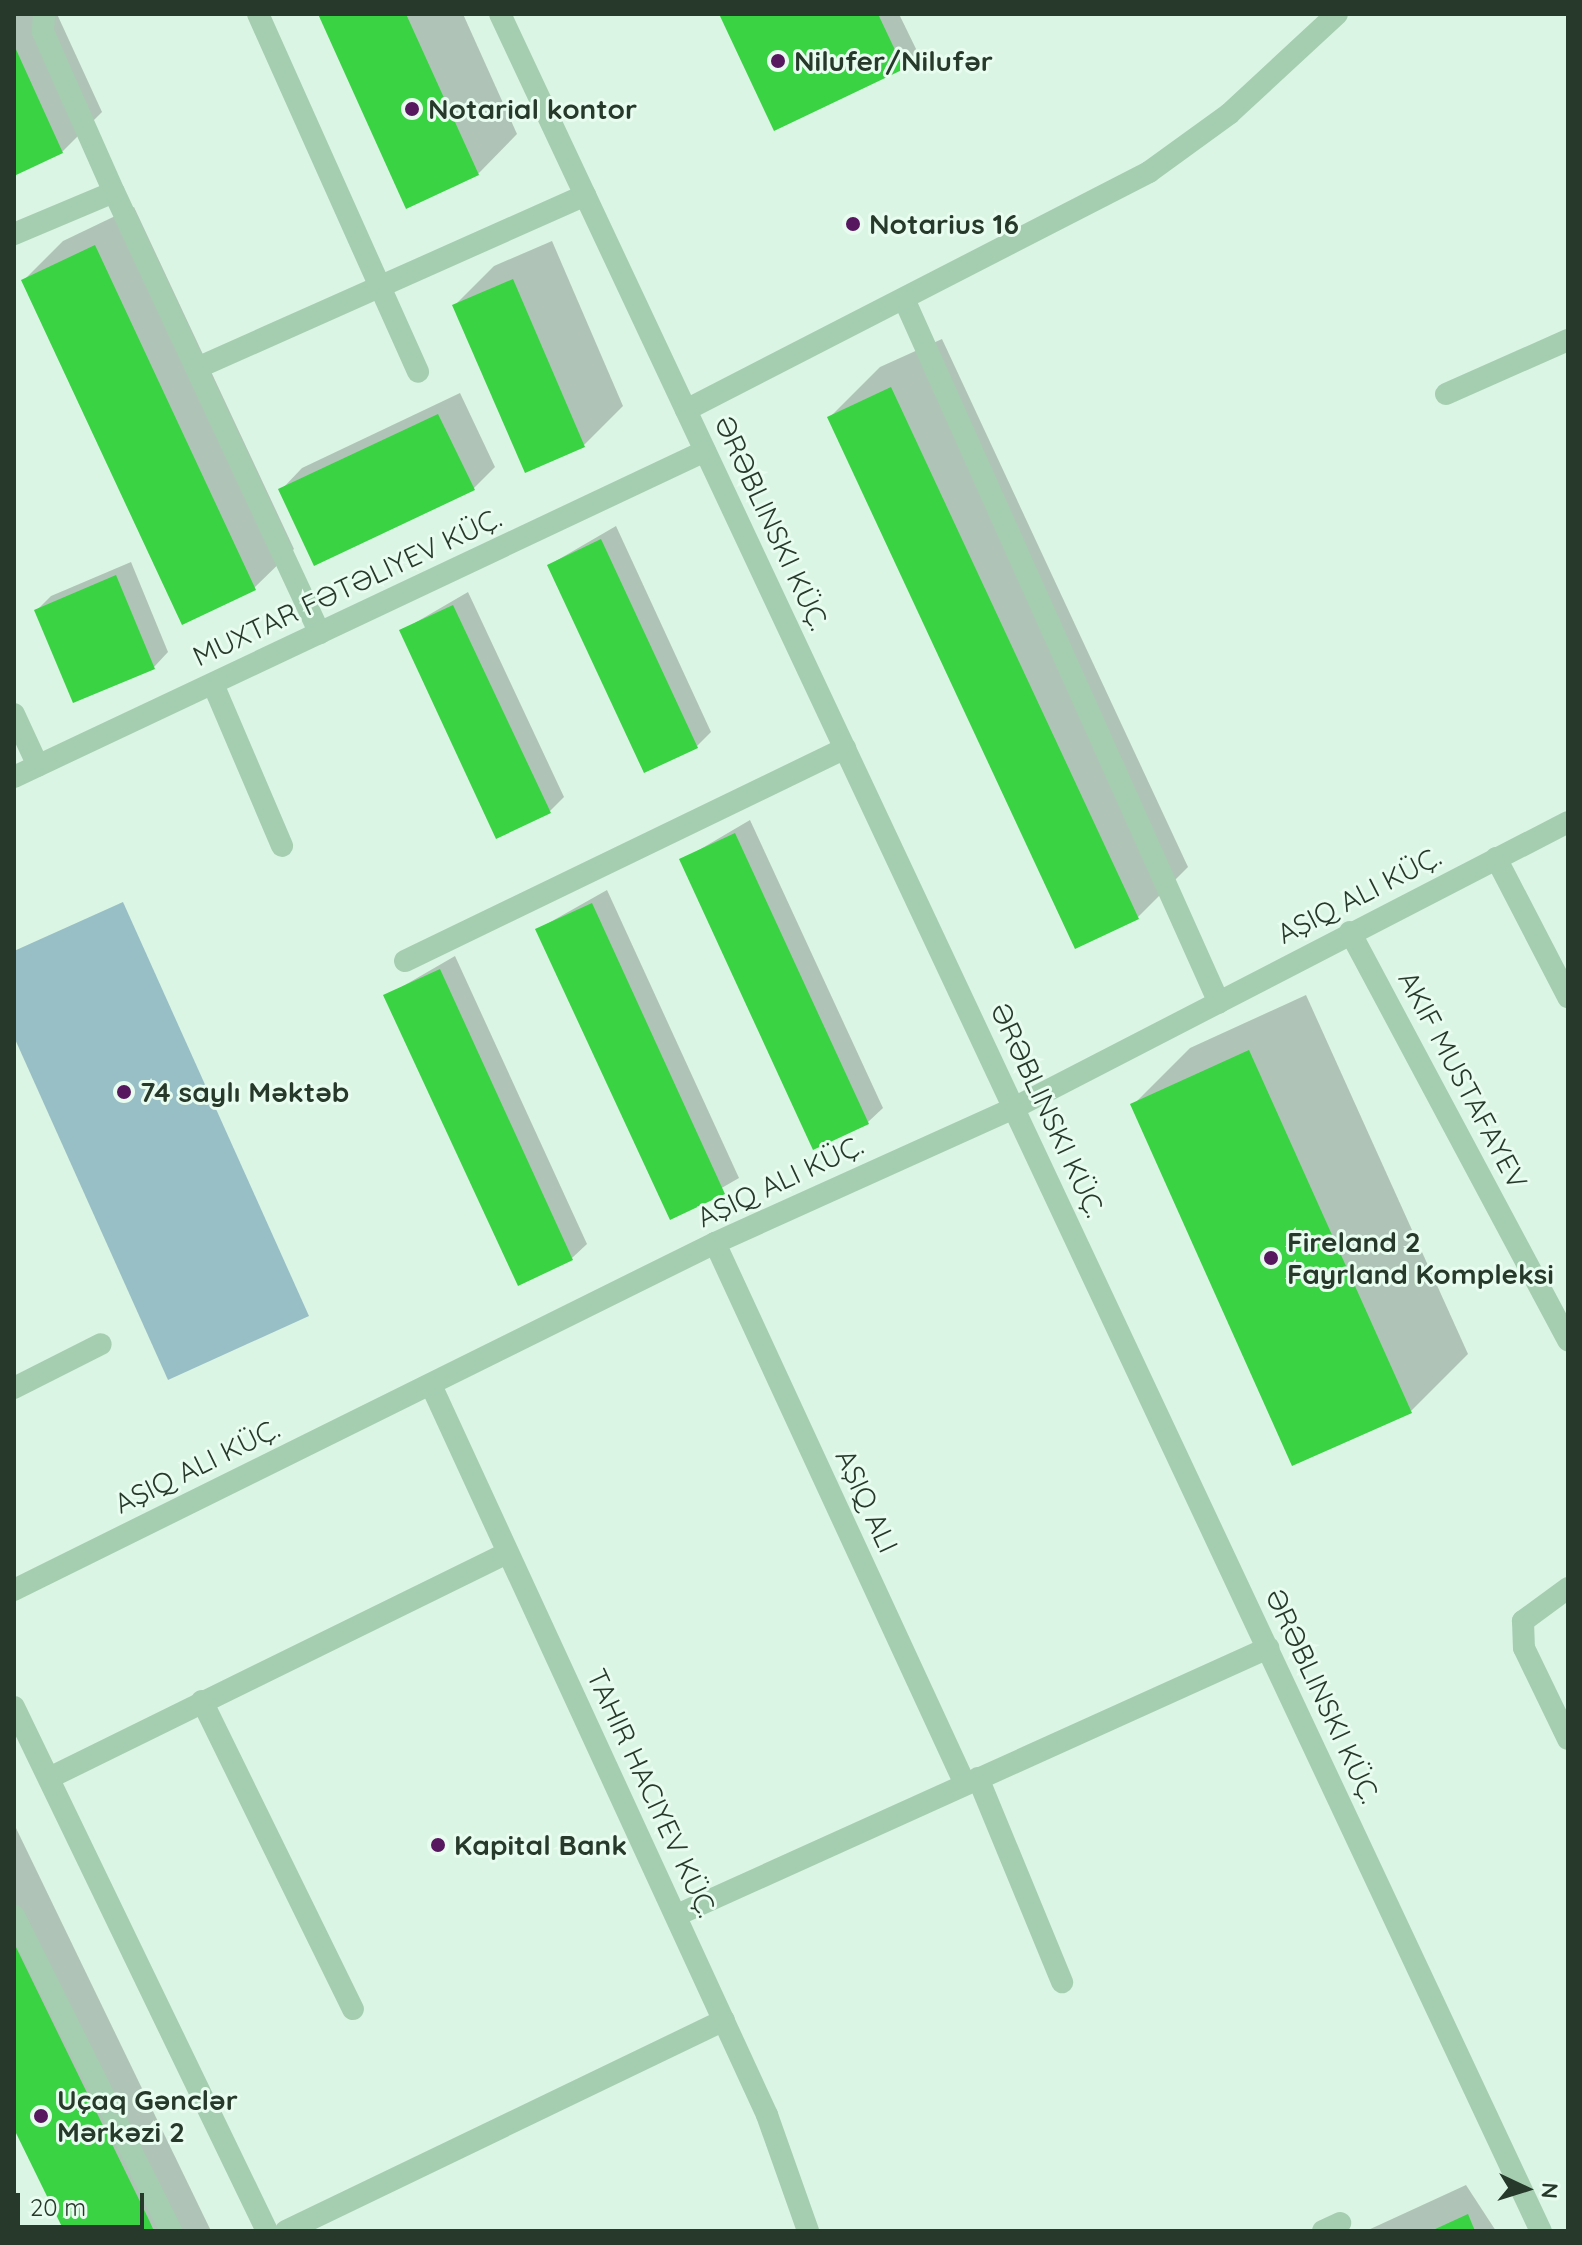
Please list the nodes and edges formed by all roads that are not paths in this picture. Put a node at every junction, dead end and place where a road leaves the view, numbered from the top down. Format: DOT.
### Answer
graph roads {
  1 [pos="44,14"];
  2 [pos="258,14"];
  3 [pos="500,14"];
  4 [pos="1337,14"];
  5 [pos="114,192"];
  6 [pos="585,195"];
  7 [pos="14,234"];
  8 [pos="378,285"];
  9 [pos="904,299"];
  10 [pos="1568,340"];
  11 [pos="197,368"];
  12 [pos="418,372"];
  13 [pos="1446,394"];
  14 [pos="686,410"];
  15 [pos="705,451"];
  16 [pos="320,633"];
  17 [pos="213,684"];
  18 [pos="14,714"];
  19 [pos="845,748"];
  20 [pos="38,766"];
  21 [pos="14,777"];
  22 [pos="1568,822"];
  23 [pos="282,846"];
  24 [pos="1496,858"];
  25 [pos="1350,932"];
  26 [pos="405,961"];
  27 [pos="1568,997"];
  28 [pos="1219,1003"];
  29 [pos="1014,1108"];
  30 [pos="715,1243"];
  31 [pos="1568,1341"];
  32 [pos="101,1344"];
  33 [pos="431,1385"];
  34 [pos="14,1388"];
  35 [pos="507,1553"];
  36 [pos="1568,1588"];
  37 [pos="14,1590"];
  38 [pos="1268,1648"];
  39 [pos="202,1701"];
  40 [pos="14,1707"];
  41 [pos="1568,1739"];
  42 [pos="51,1777"];
  43 [pos="972,1781"];
  44 [pos="677,1915"];
  45 [pos="14,1916"];
  46 [pos="1062,1982"];
  47 [pos="353,2009"];
  48 [pos="724,2020"];
  49 [pos="171,2231"];
  50 [pos="267,2231"];
  51 [pos="286,2231"];
  52 [pos="808,2231"];
  53 [pos="1541,2231"];
  1 -- 5 [label="street"];
  2 -- 8 [label="street"];
  3 -- 6 [label="street, ƏRƏBLINSKI KÜÇ."];
  4 -- 9 [label="street"];
  5 -- 7 [label="street"];
  5 -- 11 [label="street"];
  6 -- 8 [label="street"];
  6 -- 14 [label="street, ƏRƏBLINSKI KÜÇ."];
  8 -- 11 [label="street"];
  8 -- 12 [label="street"];
  9 -- 14 [label="street"];
  9 -- 28 [label="street"];
  10 -- 13 [label="street"];
  11 -- 16 [label="street"];
  14 -- 15 [label="street, ƏRƏBLINSKI KÜÇ."];
  15 -- 16 [label="street, MUXTAR FƏTƏLIYEV KÜÇ."];
  15 -- 19 [label="street, ƏRƏBLINSKI KÜÇ."];
  16 -- 17 [label="street, MUXTAR FƏTƏLIYEV KÜÇ."];
  17 -- 20 [label="street, MUXTAR FƏTƏLIYEV KÜÇ."];
  17 -- 23 [label="street"];
  18 -- 20 [label="street"];
  19 -- 26 [label="street"];
  19 -- 29 [label="street, ƏRƏBLINSKI KÜÇ."];
  20 -- 21 [label="street, MUXTAR FƏTƏLIYEV KÜÇ."];
  22 -- 24 [label="street"];
  24 -- 25 [label="street"];
  24 -- 27 [label="street"];
  25 -- 28 [label="street"];
  25 -- 31 [label="street, AKIF MUSTAFAYEV"];
  28 -- 29 [label="street"];
  29 -- 30 [label="street"];
  29 -- 38 [label="street, ƏRƏBLINSKI KÜÇ."];
  30 -- 33 [label="street"];
  30 -- 43 [label="street"];
  32 -- 34 [label="street"];
  33 -- 35 [label="street"];
  33 -- 37 [label="street"];
  35 -- 39 [label="street"];
  35 -- 44 [label="street"];
  36 -- 41 [label="street"];
  38 -- 43 [label="street"];
  38 -- 53 [label="street, ƏRƏBLINSKI KÜÇ."];
  39 -- 42 [label="street"];
  39 -- 47 [label="street"];
  40 -- 42 [label="street"];
  42 -- 50 [label="street"];
  43 -- 44 [label="street"];
  43 -- 46 [label="street"];
  44 -- 48 [label="street"];
  45 -- 49 [label="street"];
  48 -- 51 [label="street"];
  48 -- 52 [label="street"];
}
